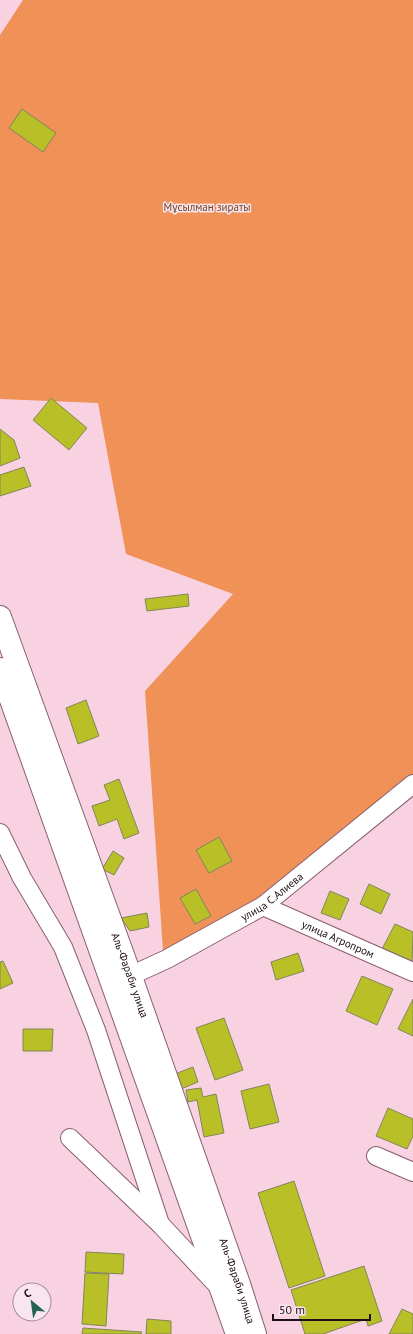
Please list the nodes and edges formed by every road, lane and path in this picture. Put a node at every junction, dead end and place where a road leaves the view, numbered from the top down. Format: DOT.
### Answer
graph roads {
  1 [pos="0,617"];
  2 [pos="0,669"];
  3 [pos="411,787"];
  4 [pos="0,833"];
  5 [pos="263,906"];
  6 [pos="413,972"];
  7 [pos="122,980"];
  8 [pos="70,1138"];
  9 [pos="376,1156"];
  10 [pos="413,1172"];
  11 [pos="160,1224"];
  12 [pos="221,1288"];
  13 [pos="237,1334"];
  14 [pos="255,1334"];
  1 -- 7 [label="main road, Аль-Фараби улица"];
  2 -- 7 [label="main road, Аль-Фараби улица"];
  3 -- 5 [label="street, улица С.Алиева"];
  4 -- 11 [label="street"];
  5 -- 6 [label="street, улица Агропром"];
  5 -- 7 [label="street, улица С.Алиева"];
  7 -- 12 [label="main road, Аль-Фараби улица"];
  7 -- 14 [label="main road, Аль-Фараби улица"];
  8 -- 11 [label="street"];
  9 -- 10 [label="street"];
  11 -- 12 [label="street"];
  12 -- 13 [label="main road, Аль-Фараби улица"];
}
